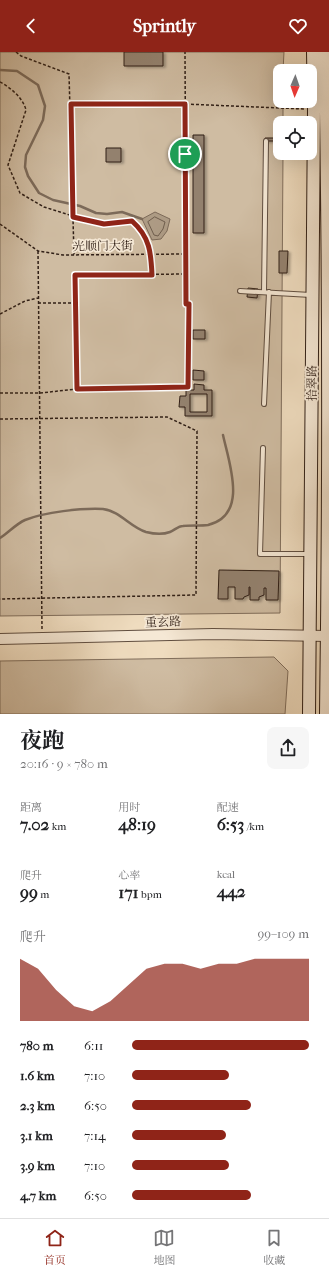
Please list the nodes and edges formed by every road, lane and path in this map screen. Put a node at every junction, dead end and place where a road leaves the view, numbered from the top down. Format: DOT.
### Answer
graph roads {
  1 [pos="16,52"];
  2 [pos="185,52"];
  3 [pos="313,52"];
  4 [pos="325,52"];
  5 [pos="0,82"];
  6 [pos="71,104"];
  7 [pos="185,104"];
  8 [pos="314,110"];
  9 [pos="266,141"];
  10 [pos="73,217"];
  11 [pos="0,224"];
  12 [pos="38,251"];
  13 [pos="151,254"];
  14 [pos="186,254"];
  15 [pos="74,255"];
  16 [pos="186,274"];
  17 [pos="152,275"];
  18 [pos="329,277"];
  19 [pos="240,291"];
  20 [pos="266,292"];
  21 [pos="312,295"];
  22 [pos="38,298"];
  23 [pos="38,303"];
  24 [pos="76,303"];
  25 [pos="0,314"];
  26 [pos="77,389"];
  27 [pos="0,393"];
  28 [pos="40,393"];
  29 [pos="264,404"];
  30 [pos="39,419"];
  31 [pos="0,420"];
  32 [pos="263,448"];
  33 [pos="311,554"];
  34 [pos="41,598"];
  35 [pos="0,599"];
  36 [pos="310,635"];
  37 [pos="327,636"];
  38 [pos="0,639"];
  39 [pos="42,639"];
  40 [pos="309,714"];
  41 [pos="326,714"];
  1 -- 6 [label="path"];
  2 -- 7 [label="path"];
  3 -- 8 [label="main road, 拾翠路"];
  4 -- 18 [label="main road, 拾翠路"];
  5 -- 10 [label="path"];
  6 -- 7 [label="path"];
  6 -- 10 [label="path"];
  7 -- 8 [label="path"];
  7 -- 14 [label="path"];
  8 -- 21 [label="main road, 拾翠路"];
  9 -- 20 [label="lane"];
  10 -- 13 [label="path"];
  10 -- 15 [label="path"];
  11 -- 12 [label="path, 光顺门大街"];
  12 -- 15 [label="path, 光顺门大街"];
  12 -- 22 [label="path"];
  13 -- 14 [label="path, 光顺门大街"];
  13 -- 15 [label="path, 光顺门大街"];
  13 -- 17 [label="path"];
  14 -- 16 [label="path"];
  16 -- 17 [label="path"];
  16 -- 26 [label="path"];
  17 -- 24 [label="path"];
  18 -- 37 [label="main road, 拾翠路"];
  19 -- 20 [label="lane"];
  20 -- 21 [label="lane"];
  20 -- 29 [label="lane"];
  21 -- 33 [label="main road, 拾翠路"];
  22 -- 23 [label="path"];
  22 -- 25 [label="path"];
  23 -- 24 [label="path"];
  23 -- 28 [label="path"];
  24 -- 26 [label="path"];
  26 -- 28 [label="path"];
  27 -- 28 [label="path"];
  28 -- 30 [label="path"];
  30 -- 31 [label="path"];
  30 -- 34 [label="path"];
  30 -- 34 [label="path"];
  32 -- 33 [label="lane"];
  33 -- 36 [label="main road, 拾翠路"];
  34 -- 35 [label="path"];
  34 -- 39 [label="path"];
  36 -- 37 [label="street, 重玄路"];
  36 -- 39 [label="street, 重玄路"];
  36 -- 40 [label="main road, 拾翠路"];
  37 -- 41 [label="main road, 拾翠路"];
  38 -- 39 [label="street, 重玄路"];
}
